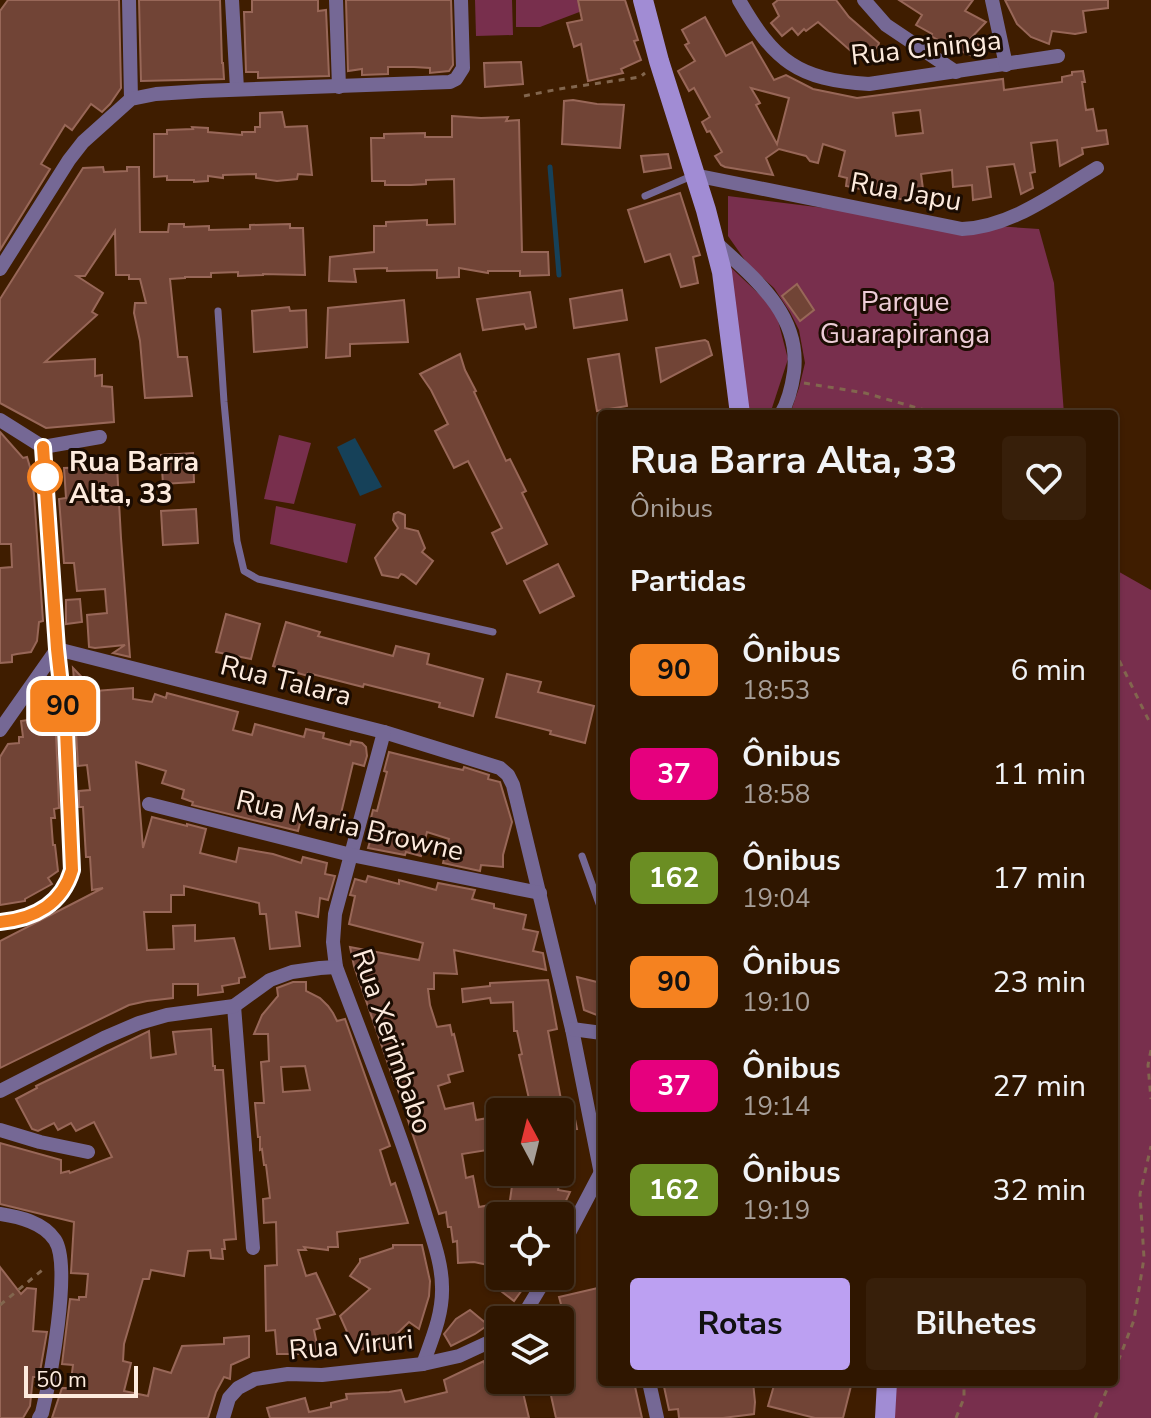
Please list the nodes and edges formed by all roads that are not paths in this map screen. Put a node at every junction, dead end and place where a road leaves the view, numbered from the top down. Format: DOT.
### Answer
graph roads {
  1 [pos="129,0"];
  2 [pos="232,0"];
  3 [pos="336,0"];
  4 [pos="461,0"];
  5 [pos="643,0"];
  6 [pos="739,0"];
  7 [pos="864,0"];
  8 [pos="992,0"];
  9 [pos="1058,56"];
  10 [pos="1006,65"];
  11 [pos="956,72"];
  12 [pos="339,87"];
  13 [pos="237,89"];
  14 [pos="131,99"];
  15 [pos="1097,168"];
  16 [pos="694,175"];
  17 [pos="645,196"];
  18 [pos="715,242"];
  19 [pos="0,269"];
  20 [pos="218,311"];
  21 [pos="739,410"];
  22 [pos="784,410"];
  23 [pos="0,420"];
  24 [pos="100,437"];
  25 [pos="43,447"];
  26 [pos="493,632"];
  27 [pos="57,649"];
  28 [pos="0,730"];
  29 [pos="384,732"];
  30 [pos="149,804"];
  31 [pos="351,855"];
  32 [pos="582,856"];
  33 [pos="540,893"];
  34 [pos="598,901"];
  35 [pos="0,922"];
  36 [pos="336,967"];
  37 [pos="234,1006"];
  38 [pos="572,1029"];
  39 [pos="598,1032"];
  40 [pos="0,1091"];
  41 [pos="597,1125"];
  42 [pos="0,1130"];
  43 [pos="88,1152"];
  44 [pos="598,1181"];
  45 [pos="0,1214"];
  46 [pos="574,1225"];
  47 [pos="253,1248"];
  48 [pos="486,1345"];
  49 [pos="423,1364"];
  50 [pos="650,1386"];
  51 [pos="887,1386"];
  52 [pos="39,1418"];
  53 [pos="223,1418"];
  54 [pos="657,1418"];
  55 [pos="885,1418"];
  1 -- 14 [label="street"];
  2 -- 13 [label="street"];
  3 -- 12 [label="street"];
  4 -- 12 [label="street"];
  5 -- 16 [label="main road"];
  6 -- 11 [label="street, Rua Cininga"];
  7 -- 11 [label="street"];
  8 -- 10 [label="street"];
  9 -- 10 [label="street, Rua Cininga"];
  10 -- 11 [label="street, Rua Cininga"];
  12 -- 13 [label="street"];
  13 -- 14 [label="street"];
  14 -- 19 [label="street"];
  15 -- 16 [label="street, Rua Japu"];
  16 -- 17 [label="lane"];
  16 -- 18 [label="main road"];
  18 -- 21 [label="main road"];
  18 -- 22 [label="street"];
  20 -- 26 [label="lane"];
  23 -- 25 [label="street"];
  24 -- 25 [label="street"];
  25 -- 27 [label="street"];
  27 -- 28 [label="street"];
  27 -- 29 [label="street, Rua Talara"];
  27 -- 35 [label="street"];
  29 -- 31 [label="street, Rua Xerimbabo"];
  29 -- 33 [label="street, Rua Talara"];
  30 -- 31 [label="street, Rua Maria Browne"];
  31 -- 33 [label="street, Rua Maria Browne"];
  31 -- 36 [label="street, Rua Xerimbabo"];
  32 -- 34 [label="lane"];
  33 -- 38 [label="street"];
  36 -- 37 [label="street"];
  36 -- 49 [label="street, Rua Xerimbabo"];
  37 -- 40 [label="street"];
  37 -- 47 [label="street"];
  38 -- 39 [label="street"];
  38 -- 41 [label="street"];
  42 -- 43 [label="street"];
  44 -- 46 [label="street"];
  45 -- 52 [label="street"];
  48 -- 49 [label="street, Rua Viruri"];
  49 -- 53 [label="street, Rua Viruri"];
  50 -- 54 [label="street"];
  51 -- 55 [label="main road"];
}
